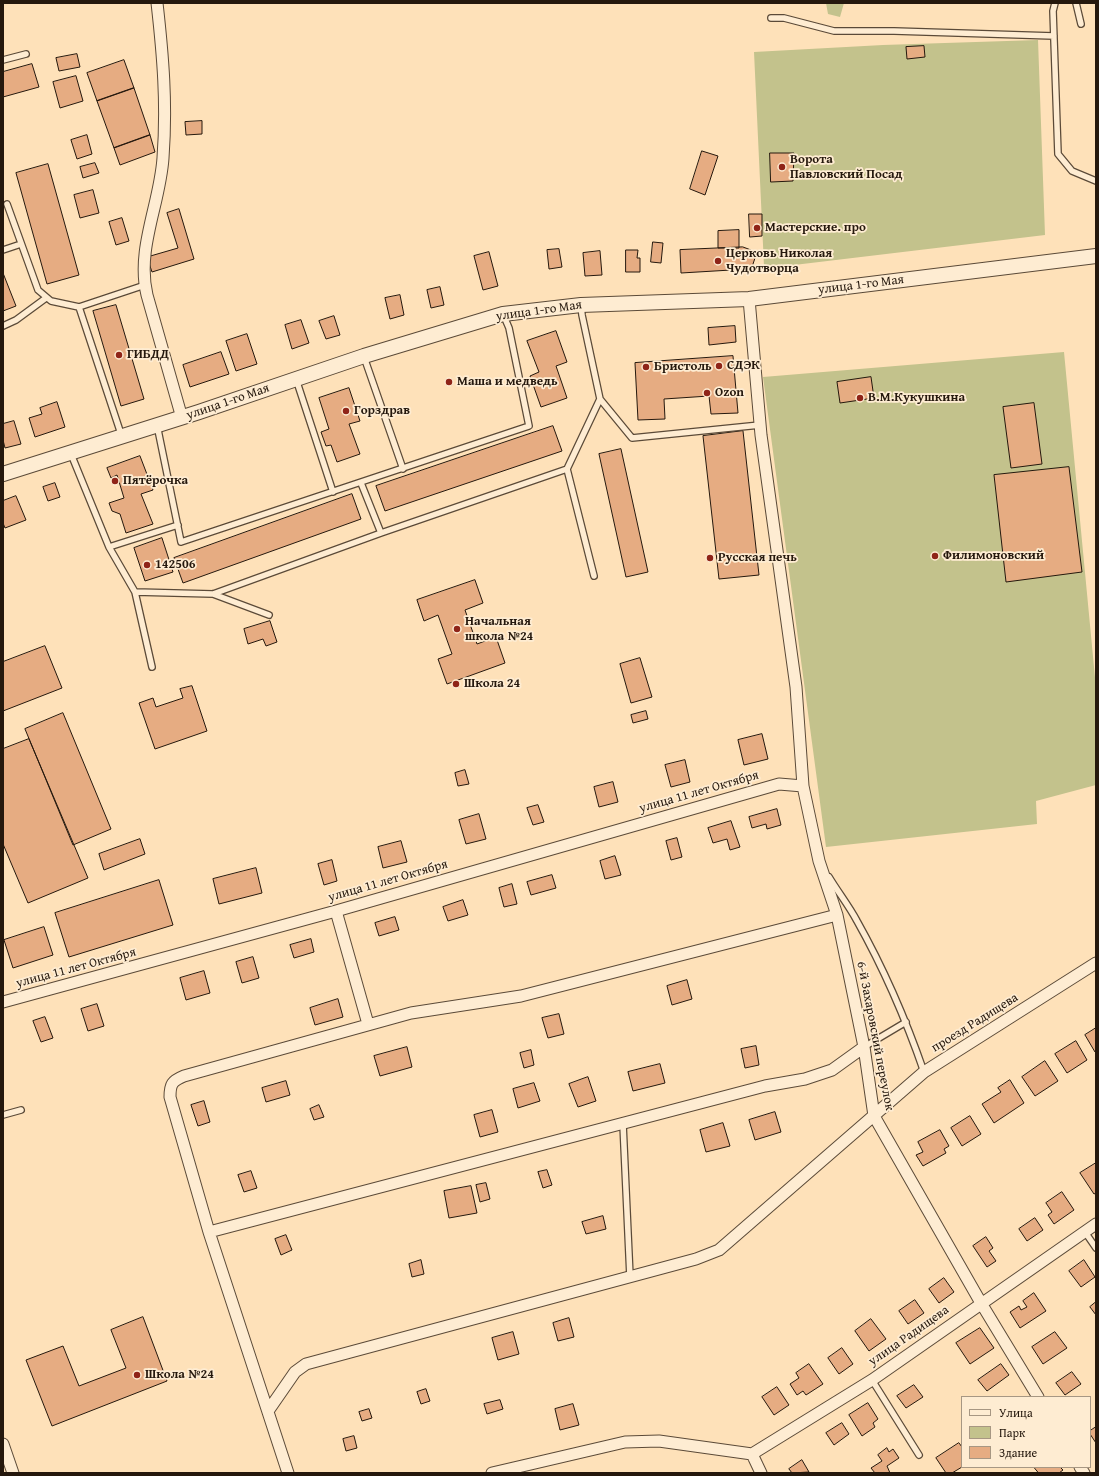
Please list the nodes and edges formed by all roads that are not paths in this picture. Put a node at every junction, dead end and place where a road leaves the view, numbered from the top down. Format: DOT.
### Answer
graph roads {
  1 [pos="158,3"];
  2 [pos="1055,3"];
  3 [pos="1076,3"];
  4 [pos="771,18"];
  5 [pos="1081,24"];
  6 [pos="1054,36"];
  7 [pos="26,54"];
  8 [pos="3,60"];
  9 [pos="1096,181"];
  10 [pos="7,204"];
  11 [pos="21,244"];
  12 [pos="3,250"];
  13 [pos="1096,256"];
  14 [pos="145,285"];
  15 [pos="46,298"];
  16 [pos="748,299"];
  17 [pos="582,305"];
  18 [pos="79,307"];
  19 [pos="503,314"];
  20 [pos="3,326"];
  21 [pos="364,356"];
  22 [pos="296,378"];
  23 [pos="600,399"];
  24 [pos="182,418"];
  25 [pos="157,425"];
  26 [pos="760,425"];
  27 [pos="122,437"];
  28 [pos="71,453"];
  29 [pos="403,469"];
  30 [pos="567,469"];
  31 [pos="3,474"];
  32 [pos="361,483"];
  33 [pos="333,492"];
  34 [pos="178,525"];
  35 [pos="380,533"];
  36 [pos="109,547"];
  37 [pos="594,576"];
  38 [pos="135,592"];
  39 [pos="213,594"];
  40 [pos="269,615"];
  41 [pos="152,667"];
  42 [pos="803,786"];
  43 [pos="819,861"];
  44 [pos="336,911"];
  45 [pos="837,915"];
  46 [pos="1096,963"];
  47 [pos="3,1002"];
  48 [pos="906,1022"];
  49 [pos="368,1024"];
  50 [pos="864,1047"];
  51 [pos="924,1072"];
  52 [pos="21,1110"];
  53 [pos="3,1115"];
  54 [pos="874,1116"];
  55 [pos="623,1124"];
  56 [pos="1096,1224"];
  57 [pos="209,1232"];
  58 [pos="1085,1232"];
  59 [pos="1096,1248"];
  60 [pos="630,1276"];
  61 [pos="981,1303"];
  62 [pos="872,1380"];
  63 [pos="1037,1396"];
  64 [pos="268,1411"];
  65 [pos="3,1444"];
  66 [pos="752,1454"];
  67 [pos="919,1455"];
  68 [pos="13,1473"];
  69 [pos="288,1473"];
  70 [pos="492,1473"];
  71 [pos="761,1473"];
  1 -- 14 [label="street"];
  2 -- 6 [label="lane"];
  3 -- 5 [label="lane"];
  4 -- 6 [label="lane"];
  6 -- 9 [label="lane"];
  7 -- 8 [label="lane"];
  10 -- 11 [label="lane"];
  11 -- 12 [label="lane"];
  11 -- 15 [label="lane"];
  13 -- 16 [label="street, улица 1-го Мая"];
  14 -- 18 [label="lane"];
  14 -- 24 [label="street"];
  15 -- 18 [label="lane"];
  15 -- 20 [label="lane"];
  16 -- 17 [label="street, улица 1-го Мая"];
  16 -- 26 [label="street, 6-й Захаровский переулок"];
  17 -- 19 [label="street, улица 1-го Мая"];
  17 -- 23 [label="lane"];
  18 -- 27 [label="lane"];
  19 -- 21 [label="street, улица 1-го Мая"];
  19 -- 29 [label="lane"];
  21 -- 22 [label="street, улица 1-го Мая"];
  21 -- 29 [label="lane"];
  22 -- 24 [label="street, улица 1-го Мая"];
  22 -- 33 [label="lane"];
  23 -- 26 [label="lane"];
  23 -- 30 [label="lane"];
  24 -- 25 [label="street, улица 1-го Мая"];
  25 -- 27 [label="street, улица 1-го Мая"];
  25 -- 34 [label="lane"];
  26 -- 42 [label="street, 6-й Захаровский переулок"];
  27 -- 28 [label="street, улица 1-го Мая"];
  28 -- 31 [label="street, улица 1-го Мая"];
  28 -- 36 [label="lane"];
  29 -- 32 [label="lane"];
  30 -- 35 [label="lane"];
  30 -- 37 [label="lane"];
  32 -- 33 [label="lane"];
  32 -- 35 [label="lane"];
  33 -- 34 [label="lane"];
  34 -- 36 [label="lane"];
  35 -- 39 [label="lane"];
  36 -- 38 [label="lane"];
  38 -- 39 [label="lane"];
  38 -- 41 [label="lane"];
  39 -- 40 [label="lane"];
  42 -- 43 [label="street, 6-й Захаровский переулок"];
  42 -- 44 [label="street, улица 11 лет Октября"];
  43 -- 45 [label="street, 6-й Захаровский переулок"];
  43 -- 48 [label="lane"];
  44 -- 47 [label="street, улица 11 лет Октября"];
  44 -- 49 [label="street"];
  45 -- 49 [label="street"];
  45 -- 50 [label="street, 6-й Захаровский переулок"];
  46 -- 51 [label="street, проезд Радищева"];
  48 -- 50 [label="lane"];
  48 -- 51 [label="lane"];
  49 -- 57 [label="street"];
  50 -- 54 [label="street, 6-й Захаровский переулок"];
  50 -- 55 [label="street"];
  51 -- 54 [label="street, проезд Радищева"];
  52 -- 53 [label="lane"];
  54 -- 60 [label="street, проезд Радищева"];
  54 -- 61 [label="street, 6-й Захаровский переулок"];
  55 -- 57 [label="street"];
  55 -- 60 [label="lane"];
  56 -- 58 [label="street, улица Радищева"];
  57 -- 64 [label="street"];
  58 -- 59 [label="lane"];
  58 -- 61 [label="street, улица Радищева"];
  60 -- 64 [label="street, проезд Радищева"];
  61 -- 62 [label="street, улица Радищева"];
  61 -- 63 [label="street, 6-й Захаровский переулок"];
  62 -- 66 [label="street, улица Радищева"];
  62 -- 67 [label="lane"];
  64 -- 69 [label="street"];
  65 -- 68 [label="street"];
  66 -- 70 [label="street"];
  66 -- 71 [label="street"];
}
